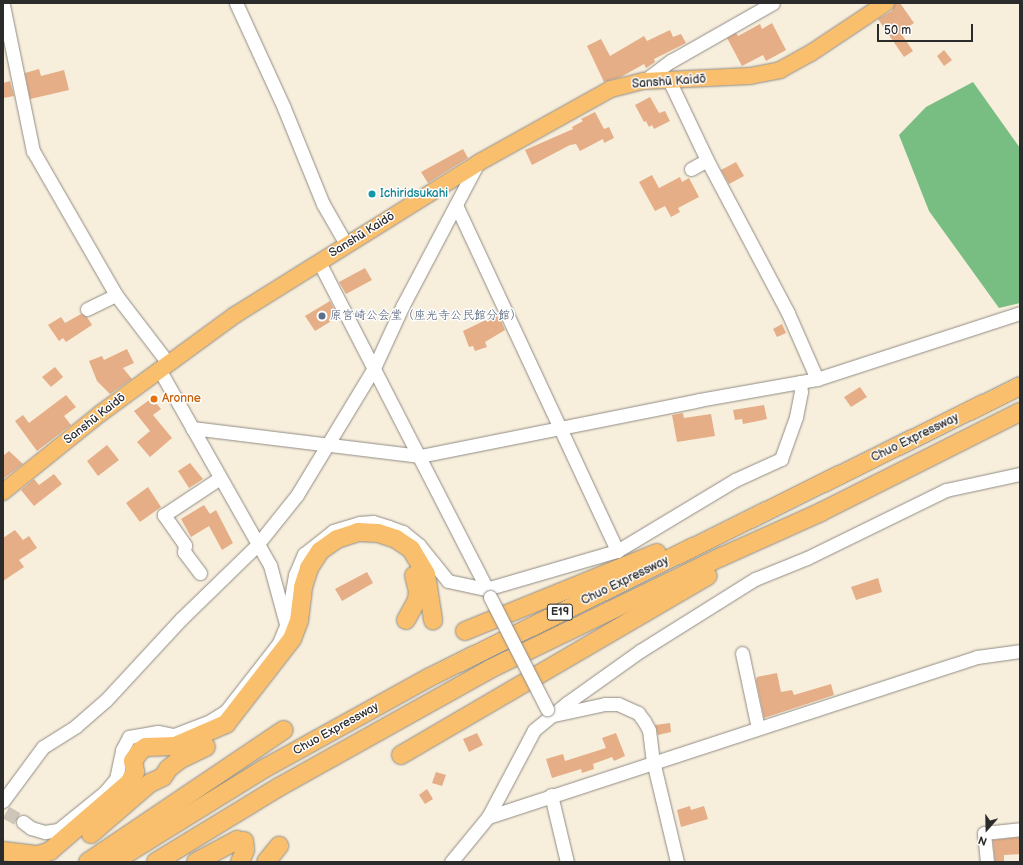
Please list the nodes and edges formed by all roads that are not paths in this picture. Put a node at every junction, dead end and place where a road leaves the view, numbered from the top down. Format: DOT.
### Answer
graph roads {
  1 [pos="236,3"];
  2 [pos="773,3"];
  3 [pos="886,3"];
  4 [pos="3,5"];
  5 [pos="669,80"];
  6 [pos="644,82"];
  7 [pos="707,160"];
  8 [pos="478,163"];
  9 [pos="691,169"];
  10 [pos="456,206"];
  11 [pos="346,244"];
  12 [pos="318,262"];
  13 [pos="116,295"];
  14 [pos="87,309"];
  15 [pos="1020,313"];
  16 [pos="163,366"];
  17 [pos="374,368"];
  18 [pos="817,379"];
  19 [pos="800,382"];
  20 [pos="1020,386"];
  21 [pos="1020,412"];
  22 [pos="192,428"];
  23 [pos="560,429"];
  24 [pos="327,444"];
  25 [pos="420,456"];
  26 [pos="1020,474"];
  27 [pos="220,478"];
  28 [pos="3,492"];
  29 [pos="789,500"];
  30 [pos="821,512"];
  31 [pos="257,545"];
  32 [pos="617,551"];
  33 [pos="200,573"];
  34 [pos="488,593"];
  35 [pos="406,620"];
  36 [pos="432,620"];
  37 [pos="286,626"];
  38 [pos="465,631"];
  39 [pos="1020,651"];
  40 [pos="742,653"];
  41 [pos="548,713"];
  42 [pos="758,728"];
  43 [pos="284,730"];
  44 [pos="158,748"];
  45 [pos="401,755"];
  46 [pos="653,761"];
  47 [pos="168,769"];
  48 [pos="135,772"];
  49 [pos="150,782"];
  50 [pos="551,795"];
  51 [pos="4,808"];
  52 [pos="488,817"];
  53 [pos="23,822"];
  54 [pos="1020,830"];
  55 [pos="278,846"];
  56 [pos="3,851"];
  57 [pos="3,856"];
  58 [pos="23,862"];
  59 [pos="54,862"];
  60 [pos="88,862"];
  61 [pos="113,862"];
  62 [pos="156,862"];
  63 [pos="196,862"];
  64 [pos="240,862"];
  65 [pos="266,862"];
  66 [pos="451,862"];
  67 [pos="567,862"];
  68 [pos="677,862"];
  69 [pos="987,862"];
  1 -- 11 [label="street"];
  2 -- 6 [label="street"];
  3 -- 5 [label="main road, Sanshū Kaidō"];
  4 -- 13 [label="street"];
  5 -- 6 [label="main road, Sanshū Kaidō"];
  5 -- 7 [label="street"];
  6 -- 8 [label="main road, Sanshū Kaidō"];
  7 -- 9 [label="street"];
  7 -- 18 [label="street"];
  8 -- 10 [label="street"];
  8 -- 11 [label="main road, Sanshū Kaidō"];
  10 -- 17 [label="street"];
  10 -- 23 [label="street"];
  11 -- 12 [label="main road, Sanshū Kaidō"];
  12 -- 16 [label="main road, Sanshū Kaidō"];
  12 -- 17 [label="street"];
  13 -- 14 [label="street"];
  13 -- 16 [label="street"];
  15 -- 18 [label="street"];
  16 -- 22 [label="street"];
  16 -- 28 [label="main road, Sanshū Kaidō"];
  17 -- 24 [label="street"];
  17 -- 25 [label="street"];
  18 -- 19 [label="street"];
  19 -- 23 [label="street"];
  19 -- 32 [label="street"];
  20 -- 29 [label="highway, Chuo Expressway / E19"];
  21 -- 30 [label="highway, Chuo Expressway / E19"];
  22 -- 24 [label="street"];
  22 -- 27 [label="street"];
  23 -- 25 [label="street"];
  23 -- 32 [label="street"];
  24 -- 25 [label="street"];
  24 -- 31 [label="street"];
  25 -- 34 [label="street"];
  26 -- 41 [label="street"];
  27 -- 31 [label="street"];
  27 -- 33 [label="street"];
  29 -- 38 [label="highway"];
  29 -- 61 [label="highway, Chuo Expressway / E19"];
  30 -- 45 [label="highway"];
  30 -- 62 [label="highway, Chuo Expressway / E19"];
  31 -- 37 [label="street"];
  31 -- 51 [label="street"];
  32 -- 34 [label="street"];
  34 -- 37 [label="street"];
  34 -- 41 [label="street, bridge"];
  35 -- 47 [label="highway"];
  36 -- 44 [label="highway"];
  37 -- 53 [label="street"];
  39 -- 42 [label="street"];
  40 -- 42 [label="street"];
  41 -- 46 [label="street"];
  41 -- 52 [label="street"];
  42 -- 46 [label="street"];
  43 -- 60 [label="highway"];
  44 -- 47 [label="street"];
  44 -- 48 [label="highway"];
  46 -- 50 [label="street"];
  46 -- 68 [label="street"];
  47 -- 49 [label="highway"];
  48 -- 49 [label="street"];
  48 -- 56 [label="highway"];
  49 -- 59 [label="highway"];
  50 -- 52 [label="street"];
  50 -- 67 [label="street"];
  52 -- 66 [label="street"];
  54 -- 69 [label="street"];
  55 -- 65 [label="highway"];
  57 -- 58 [label="highway"];
  63 -- 64 [label="highway"];
}
